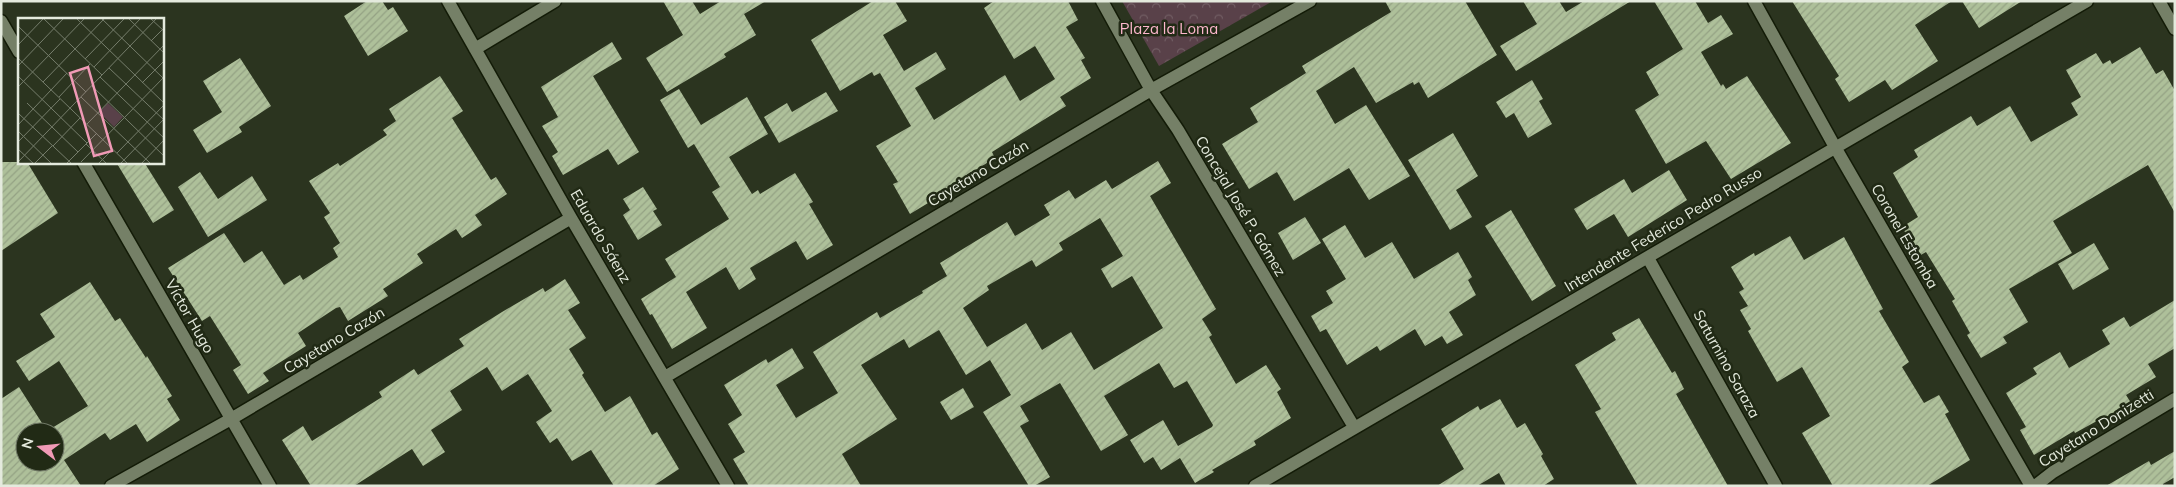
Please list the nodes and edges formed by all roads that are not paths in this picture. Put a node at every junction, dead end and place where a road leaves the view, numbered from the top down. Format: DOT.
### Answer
graph roads {
  1 [pos="448,1"];
  2 [pos="555,1"];
  3 [pos="1102,1"];
  4 [pos="1310,1"];
  5 [pos="1754,1"];
  6 [pos="2087,1"];
  7 [pos="2159,1"];
  8 [pos="1,21"];
  9 [pos="2175,29"];
  10 [pos="475,49"];
  11 [pos="18,50"];
  12 [pos="1151,90"];
  13 [pos="1835,147"];
  14 [pos="84,164"];
  15 [pos="571,218"];
  16 [pos="1648,258"];
  17 [pos="665,377"];
  18 [pos="2175,399"];
  19 [pos="231,419"];
  20 [pos="1354,427"];
  21 [pos="111,486"];
  22 [pos="270,486"];
  23 [pos="728,486"];
  24 [pos="1255,486"];
  25 [pos="1776,486"];
  26 [pos="2031,486"];
  27 [pos="2035,486"];
  1 -- 10 [label="street, Eduardo Sáenz"];
  2 -- 10 [label="street"];
  3 -- 12 [label="street, Concejal José P. Gómez"];
  4 -- 12 [label="street, Cayetano Cazón"];
  5 -- 13 [label="street, Coronel Estomba"];
  6 -- 13 [label="street, Intendente Federico Pedro Russo"];
  7 -- 9 [label="street"];
  8 -- 11 [label="street"];
  10 -- 15 [label="street, Eduardo Sáenz"];
  12 -- 17 [label="street, Cayetano Cazón"];
  12 -- 20 [label="street, Concejal José P. Gómez"];
  13 -- 16 [label="street, Intendente Federico Pedro Russo"];
  13 -- 26 [label="street, Coronel Estomba"];
  14 -- 19 [label="street, Víctor Hugo"];
  15 -- 17 [label="street, Eduardo Sáenz"];
  15 -- 19 [label="street, Cayetano Cazón"];
  16 -- 20 [label="street, Intendente Federico Pedro Russo"];
  16 -- 25 [label="street, Saturnino Saraza"];
  17 -- 23 [label="street, Eduardo Sáenz"];
  18 -- 27 [label="street, Cayetano Donizetti"];
  19 -- 21 [label="street, Cayetano Cazón"];
  19 -- 22 [label="street, Víctor Hugo"];
  20 -- 24 [label="street, Intendente Federico Pedro Russo"];
}
